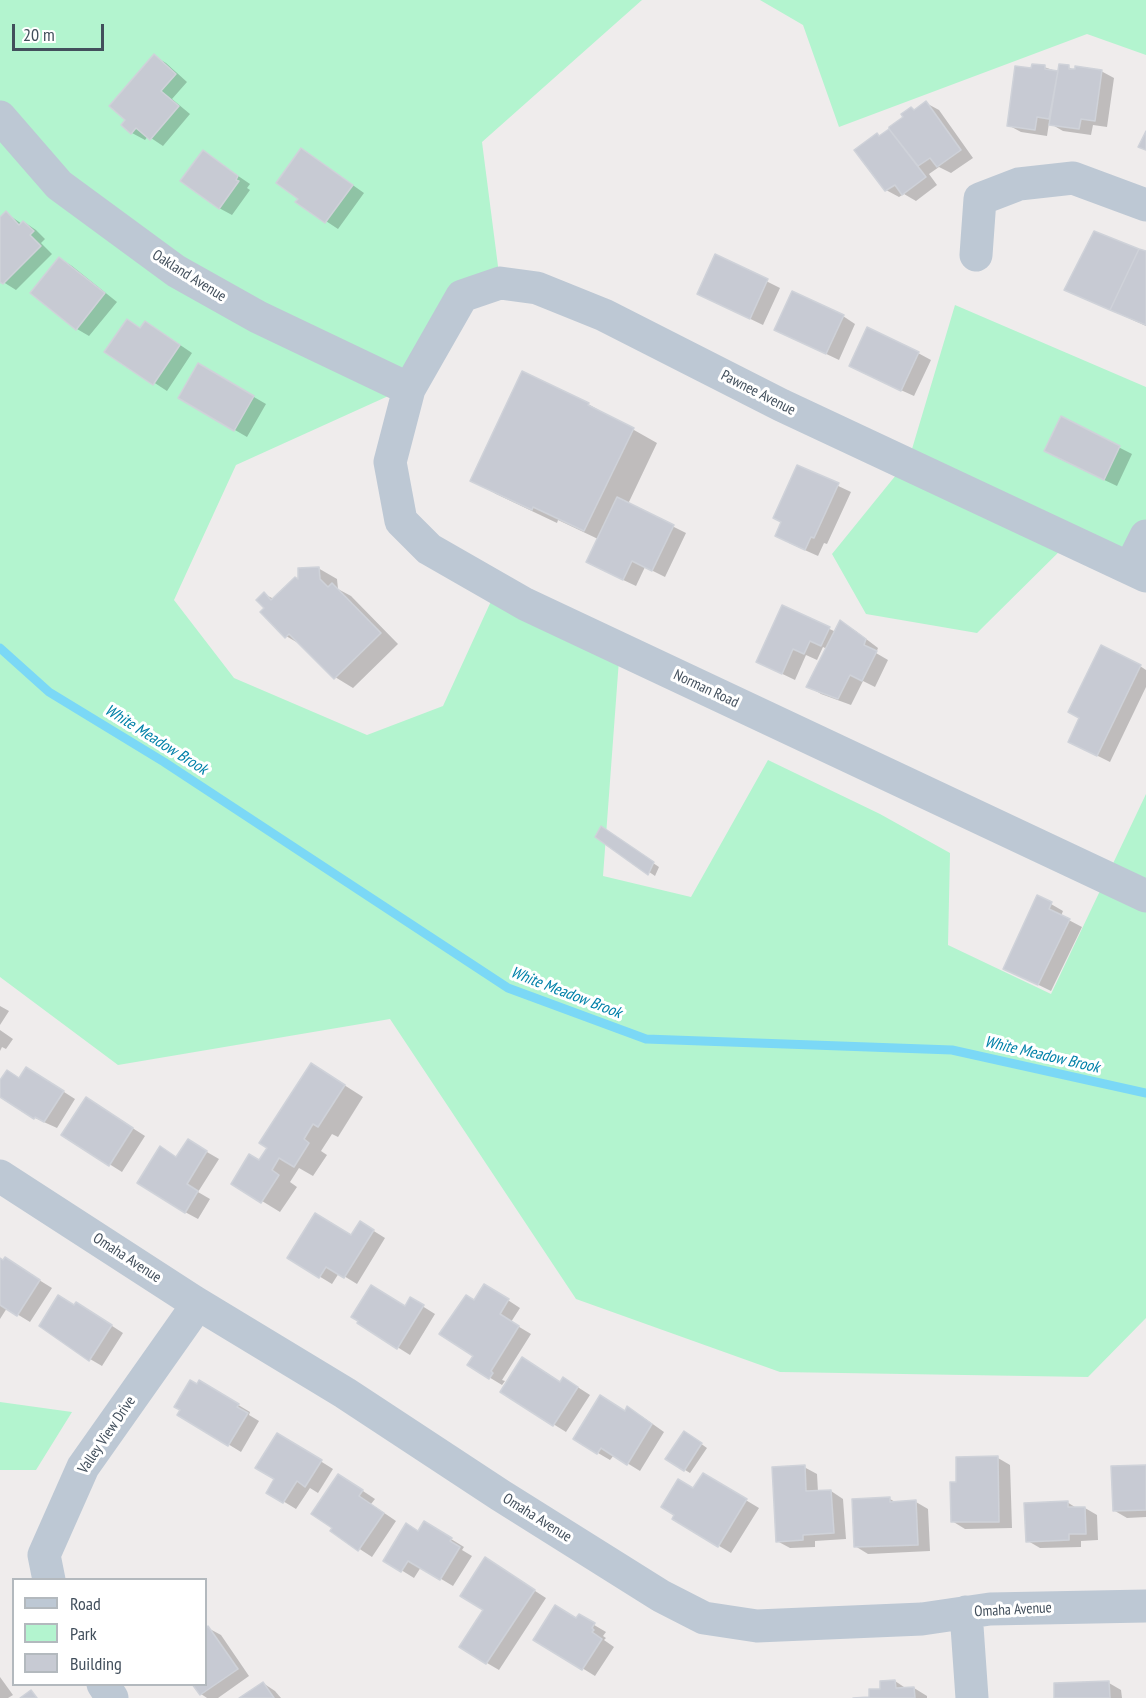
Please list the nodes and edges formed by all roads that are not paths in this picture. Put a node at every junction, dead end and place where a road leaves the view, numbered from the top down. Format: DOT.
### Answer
graph roads {
  1 [pos="0,117"];
  2 [pos="1146,205"];
  3 [pos="976,255"];
  4 [pos="409,389"];
  5 [pos="1146,536"];
  6 [pos="1138,572"];
  7 [pos="1146,896"];
  8 [pos="0,1176"];
  9 [pos="193,1301"];
  10 [pos="49,1578"];
  11 [pos="1146,1606"];
  12 [pos="966,1612"];
  13 [pos="972,1698"];
  1 -- 4 [label="street, Oakland Avenue"];
  2 -- 3 [label="street"];
  4 -- 6 [label="street, Pawnee Avenue"];
  4 -- 7 [label="street, Norman Road"];
  5 -- 6 [label="street"];
  8 -- 9 [label="street, Omaha Avenue"];
  9 -- 10 [label="street, Valley View Drive"];
  9 -- 12 [label="street, Omaha Avenue"];
  11 -- 12 [label="street, Omaha Avenue"];
  12 -- 13 [label="street"];
}
